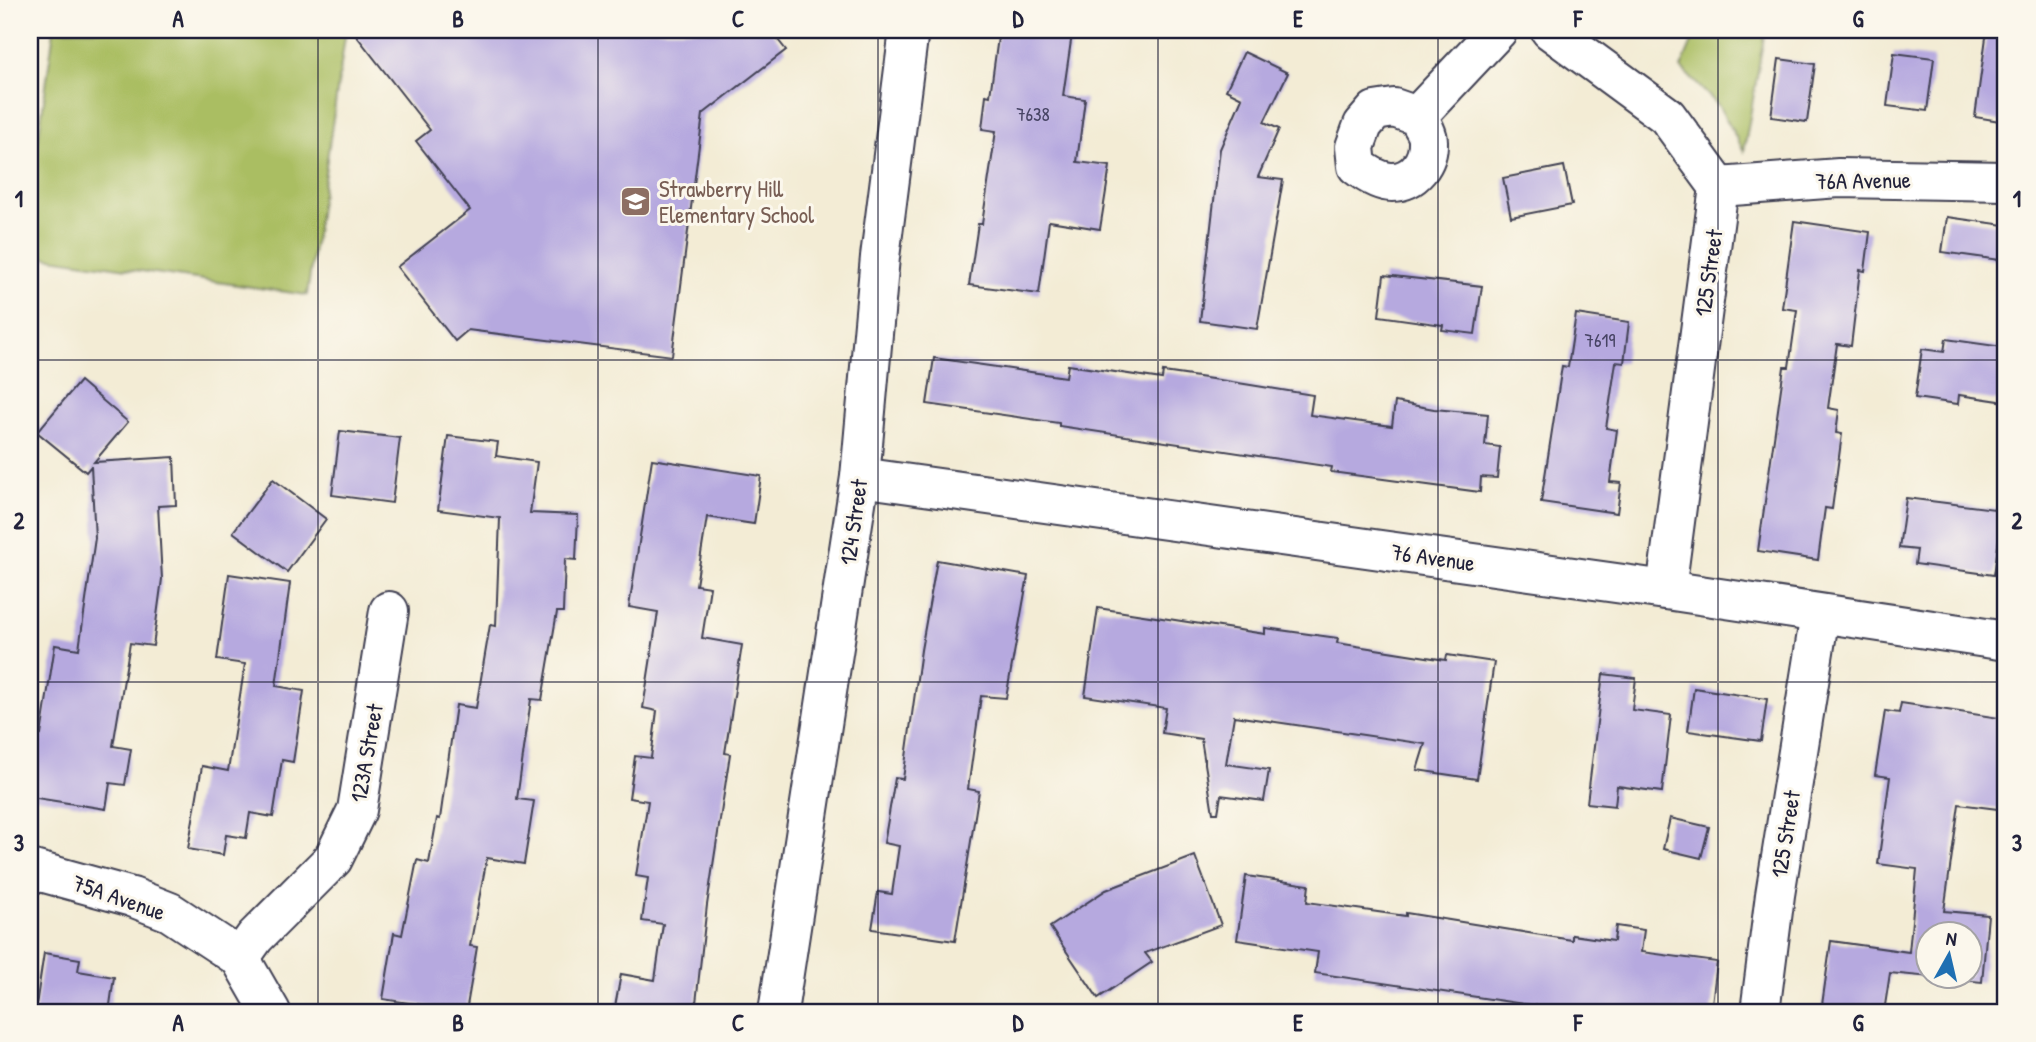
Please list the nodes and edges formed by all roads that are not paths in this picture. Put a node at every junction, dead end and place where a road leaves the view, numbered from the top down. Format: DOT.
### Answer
graph roads {
  1 [pos="909,30"];
  2 [pos="1498,30"];
  3 [pos="1550,30"];
  4 [pos="1417,116"];
  5 [pos="2006,181"];
  6 [pos="1719,187"];
  7 [pos="860,477"];
  8 [pos="1666,590"];
  9 [pos="390,611"];
  10 [pos="1820,614"];
  11 [pos="2006,641"];
  12 [pos="30,869"];
  13 [pos="240,958"];
  14 [pos="271,1012"];
  15 [pos="778,1012"];
  16 [pos="1760,1012"];
  1 -- 7 [label="street, 124 Street"];
  2 -- 4 [label="street"];
  3 -- 6 [label="street"];
  5 -- 6 [label="street, 76A Avenue"];
  6 -- 8 [label="street, 125 Street"];
  7 -- 8 [label="street, 76 Avenue"];
  7 -- 15 [label="street, 124 Street"];
  8 -- 10 [label="street, 76 Avenue"];
  9 -- 13 [label="street, 123A Street"];
  10 -- 11 [label="street, 76 Avenue"];
  10 -- 16 [label="street, 125 Street"];
  12 -- 13 [label="street, 75A Avenue"];
  13 -- 14 [label="street"];
}
